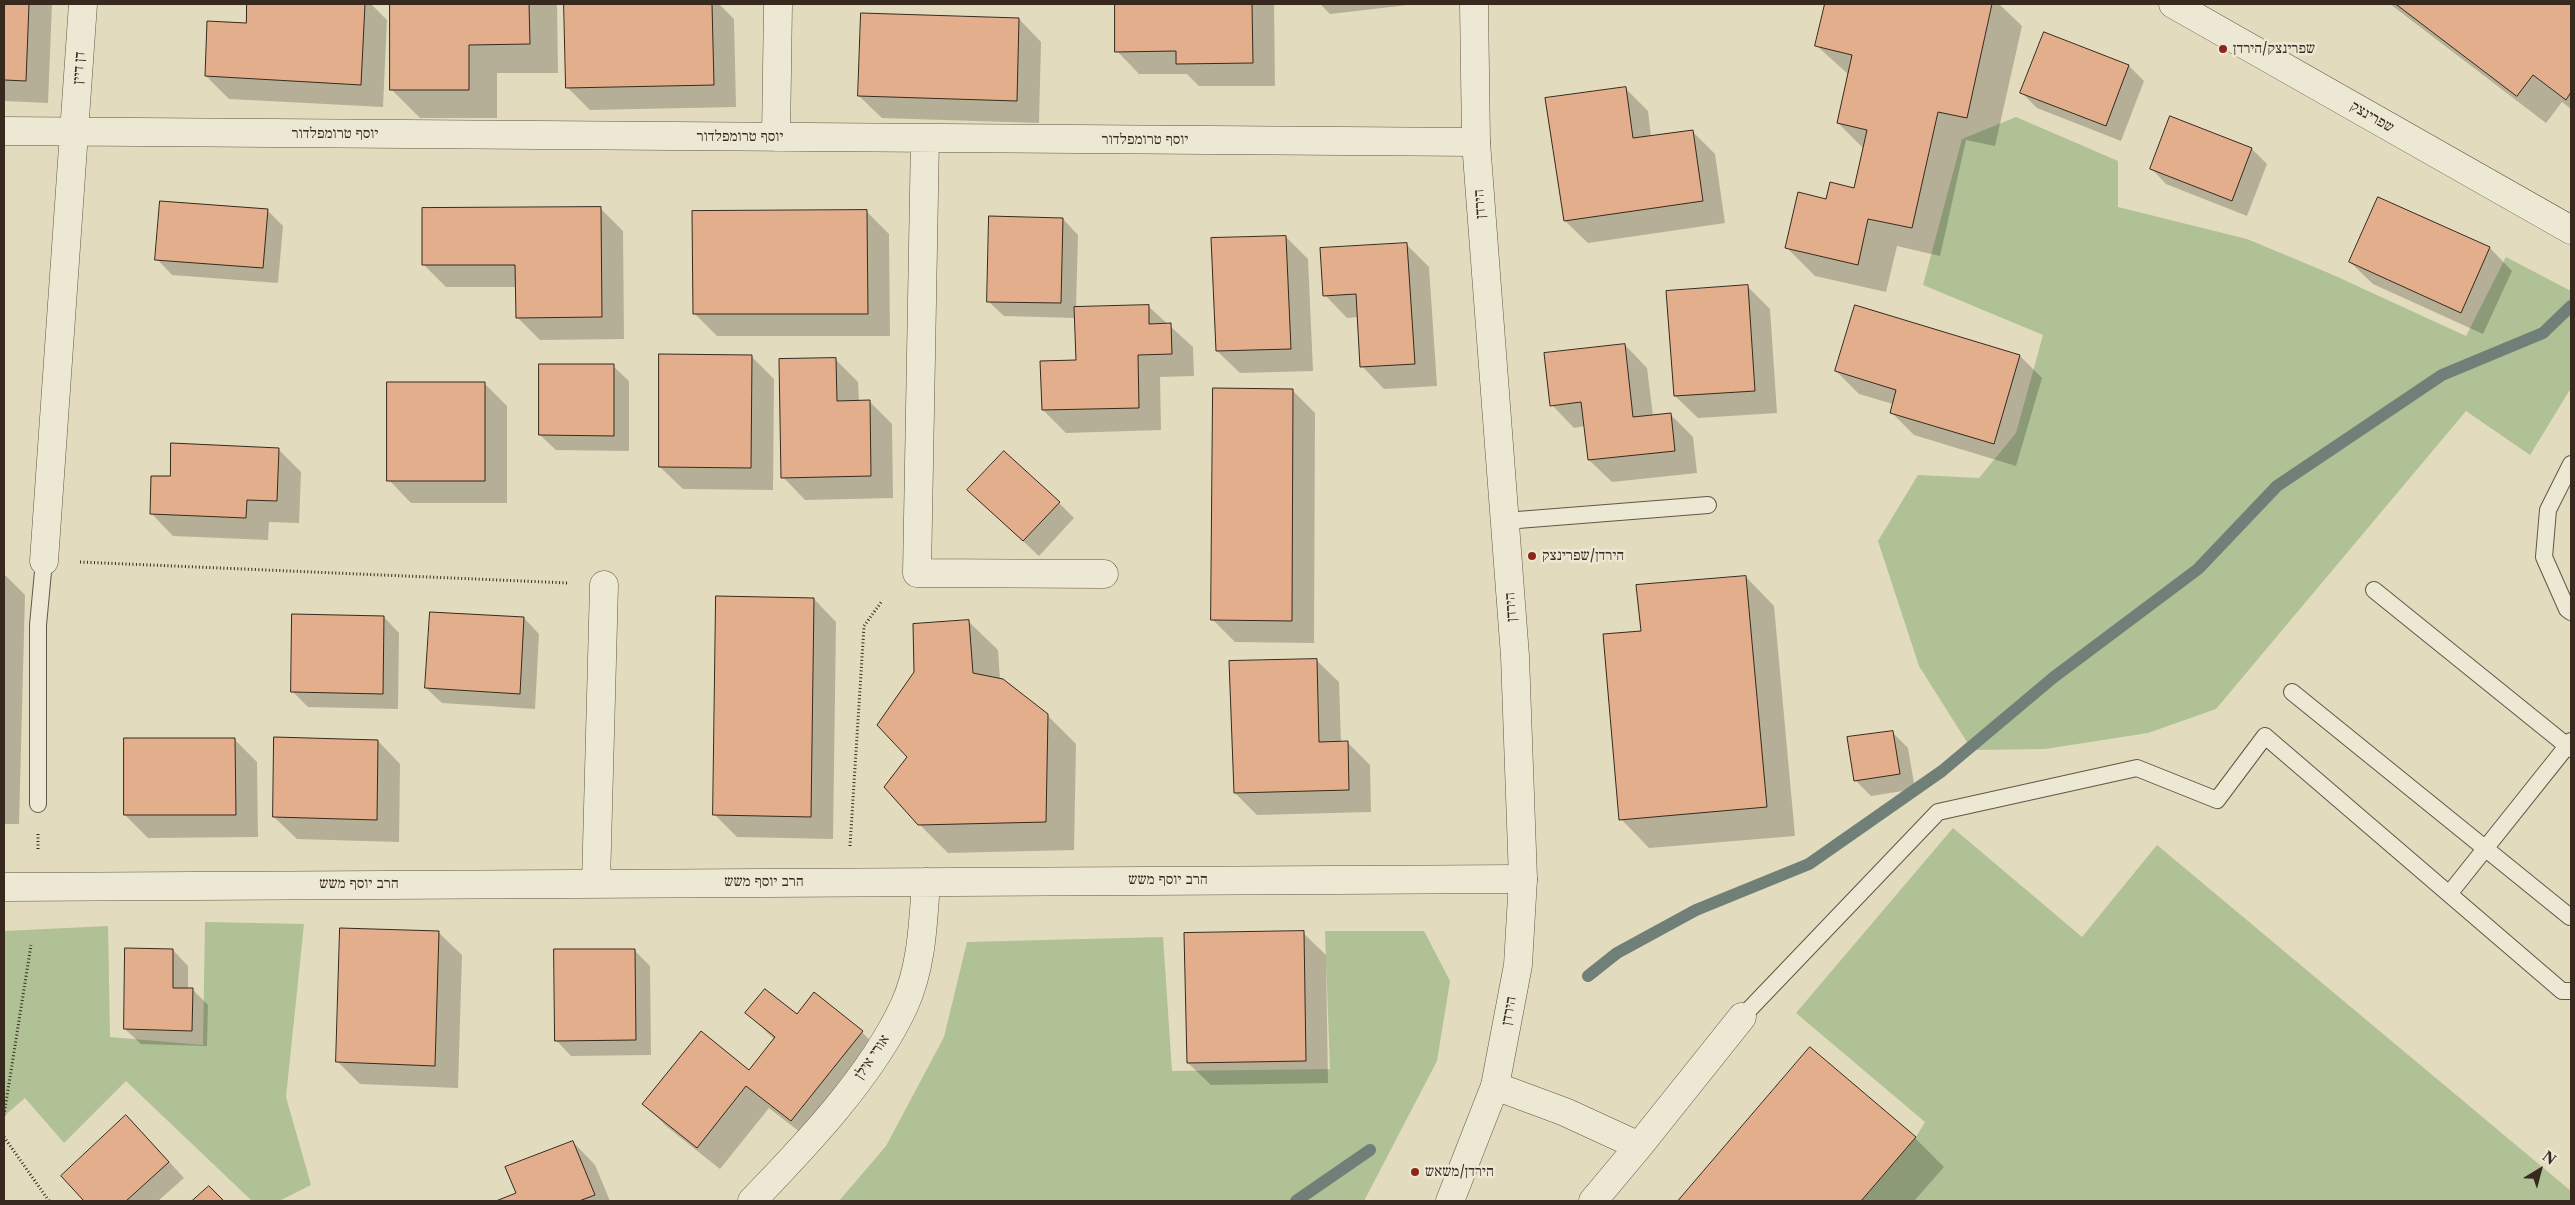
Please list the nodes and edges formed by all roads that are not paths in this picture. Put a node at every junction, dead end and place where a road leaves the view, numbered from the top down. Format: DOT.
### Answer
graph roads {
  1 [pos="83,4"];
  2 [pos="778,4"];
  3 [pos="1474,4"];
  4 [pos="2173,4"];
  5 [pos="4,131"];
  6 [pos="75,132"];
  7 [pos="776,137"];
  8 [pos="925,138"];
  9 [pos="1476,142"];
  10 [pos="2571,230"];
  11 [pos="2571,464"];
  12 [pos="1708,505"];
  13 [pos="1505,521"];
  14 [pos="44,560"];
  15 [pos="1104,574"];
  16 [pos="604,585"];
  17 [pos="2374,590"];
  18 [pos="2571,612"];
  19 [pos="2292,692"];
  20 [pos="2570,746"];
  21 [pos="38,804"];
  22 [pos="2487,849"];
  23 [pos="1523,879"];
  24 [pos="926,882"];
  25 [pos="596,883"];
  26 [pos="4,887"];
  27 [pos="2449,894"];
  28 [pos="2570,917"];
  29 [pos="2571,990"];
  30 [pos="1742,1018"];
  31 [pos="1495,1086"];
  32 [pos="1639,1146"];
  33 [pos="752,1201"];
  34 [pos="1450,1201"];
  35 [pos="1593,1201"];
  1 -- 6 [label="street, דן דיין"];
  2 -- 7 [label="street"];
  3 -- 9 [label="street, הירדן"];
  4 -- 10 [label="street, שפרינצק"];
  5 -- 6 [label="street, יוסף טרומפלדור"];
  6 -- 7 [label="street, יוסף טרומפלדור"];
  6 -- 14 [label="street, דן דיין"];
  7 -- 8 [label="street, יוסף טרומפלדור"];
  8 -- 9 [label="street, יוסף טרומפלדור"];
  8 -- 15 [label="street"];
  9 -- 13 [label="street, הירדן"];
  11 -- 18 [label="lane"];
  12 -- 13 [label="lane"];
  13 -- 23 [label="street, הירדן"];
  14 -- 21 [label="lane"];
  16 -- 25 [label="street"];
  17 -- 20 [label="lane"];
  19 -- 22 [label="lane"];
  20 -- 22 [label="lane"];
  22 -- 27 [label="lane"];
  22 -- 28 [label="lane"];
  23 -- 24 [label="street, הרב יוסף משש"];
  23 -- 31 [label="street, הירדן"];
  24 -- 25 [label="street, הרב יוסף משש"];
  24 -- 33 [label="street, אורי אילן"];
  25 -- 26 [label="street, הרב יוסף משש"];
  27 -- 29 [label="lane"];
  27 -- 30 [label="lane"];
  30 -- 32 [label="street"];
  31 -- 32 [label="street"];
  31 -- 34 [label="street, הירדן"];
  32 -- 35 [label="street"];
}
